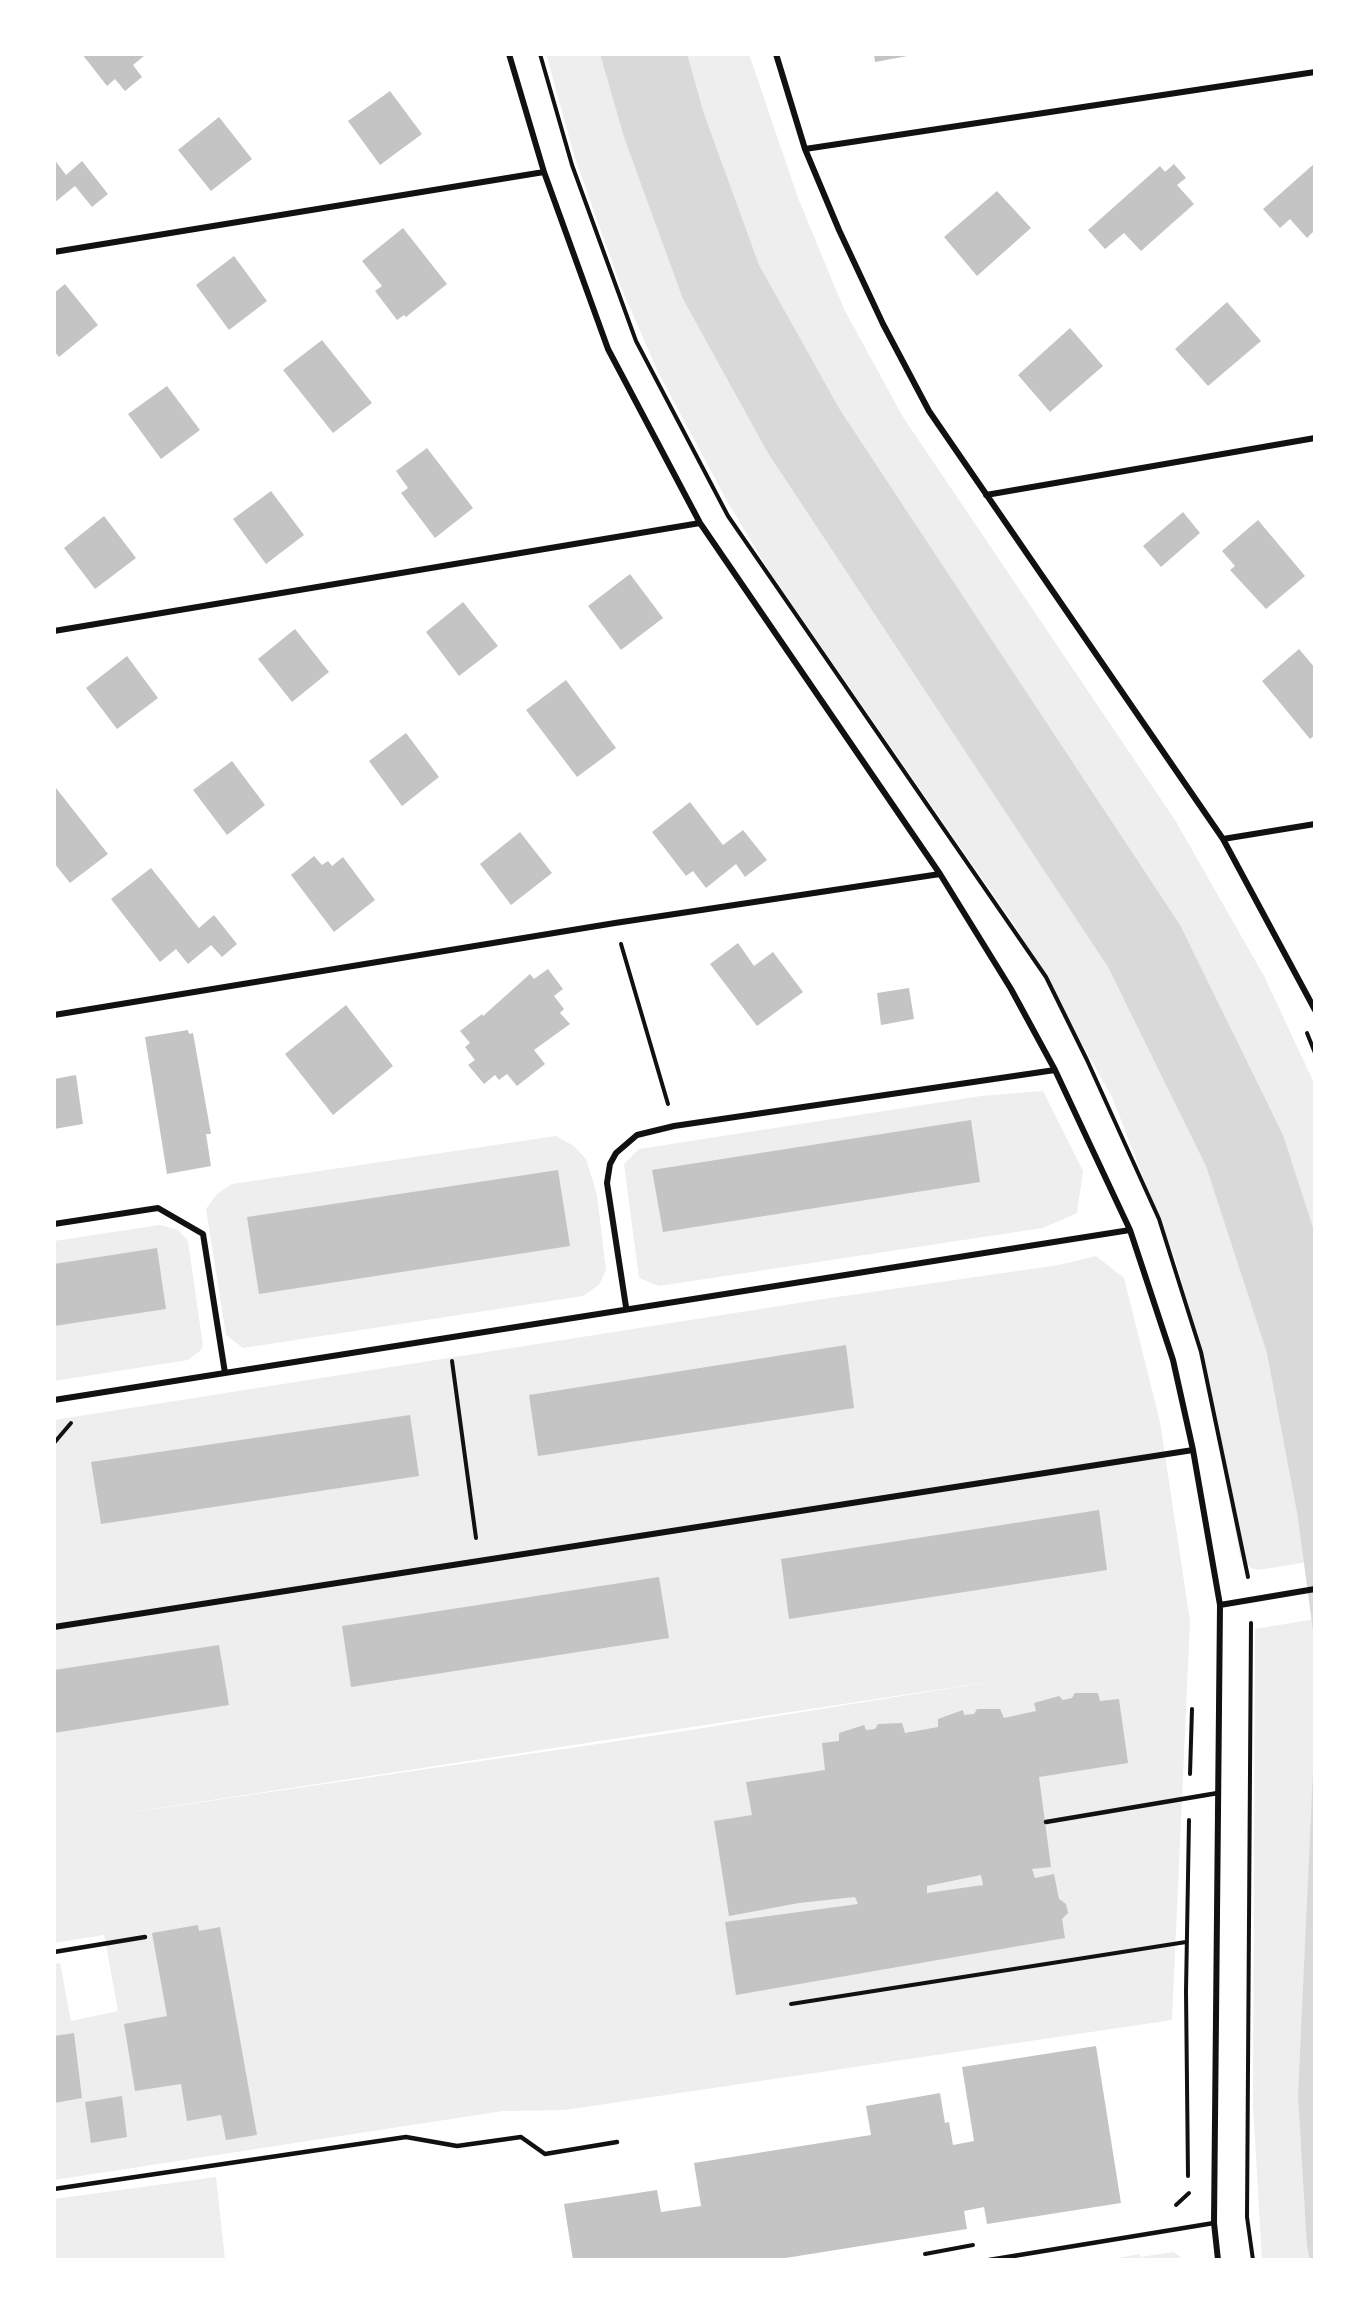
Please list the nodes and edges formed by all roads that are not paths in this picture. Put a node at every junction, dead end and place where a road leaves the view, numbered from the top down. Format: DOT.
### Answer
graph roads {
  1 [pos="509,54"];
  2 [pos="776,54"];
  3 [pos="1315,72"];
  4 [pos="805,149"];
  5 [pos="544,172"];
  6 [pos="54,252"];
  7 [pos="1315,438"];
  8 [pos="986,495"];
  9 [pos="700,523"];
  10 [pos="54,631"];
  11 [pos="1315,824"];
  12 [pos="1223,839"];
  13 [pos="940,874"];
  14 [pos="1315,1010"];
  15 [pos="54,1015"];
  16 [pos="1055,1070"];
  17 [pos="54,1224"];
  18 [pos="1130,1230"];
  19 [pos="626,1307"];
  20 [pos="225,1373"];
  21 [pos="54,1400"];
  22 [pos="1194,1450"];
  23 [pos="1315,1589"];
  24 [pos="1220,1605"];
  25 [pos="54,1627"];
  26 [pos="1218,1793"];
  27 [pos="1046,1822"];
  28 [pos="145,1937"];
  29 [pos="54,1952"];
  30 [pos="616,2142"];
  31 [pos="54,2189"];
  32 [pos="1214,2223"];
  33 [pos="989,2260"];
  34 [pos="1218,2260"];
  1 -- 5 [label="street"];
  2 -- 4 [label="street"];
  3 -- 4 [label="street"];
  4 -- 8 [label="street"];
  5 -- 6 [label="street"];
  5 -- 9 [label="street"];
  7 -- 8 [label="street"];
  8 -- 12 [label="street"];
  9 -- 10 [label="street"];
  9 -- 13 [label="street"];
  11 -- 12 [label="street"];
  12 -- 14 [label="street"];
  13 -- 15 [label="street"];
  13 -- 16 [label="street"];
  16 -- 18 [label="street"];
  16 -- 19 [label="street"];
  17 -- 20 [label="street"];
  18 -- 19 [label="street"];
  18 -- 22 [label="street"];
  19 -- 20 [label="street"];
  20 -- 21 [label="street"];
  22 -- 24 [label="street"];
  22 -- 25 [label="street"];
  23 -- 24 [label="street"];
  24 -- 26 [label="street"];
  26 -- 27 [label="lane"];
  26 -- 32 [label="street"];
  28 -- 29 [label="lane"];
  30 -- 31 [label="lane"];
  32 -- 33 [label="lane"];
  32 -- 34 [label="street"];
}
